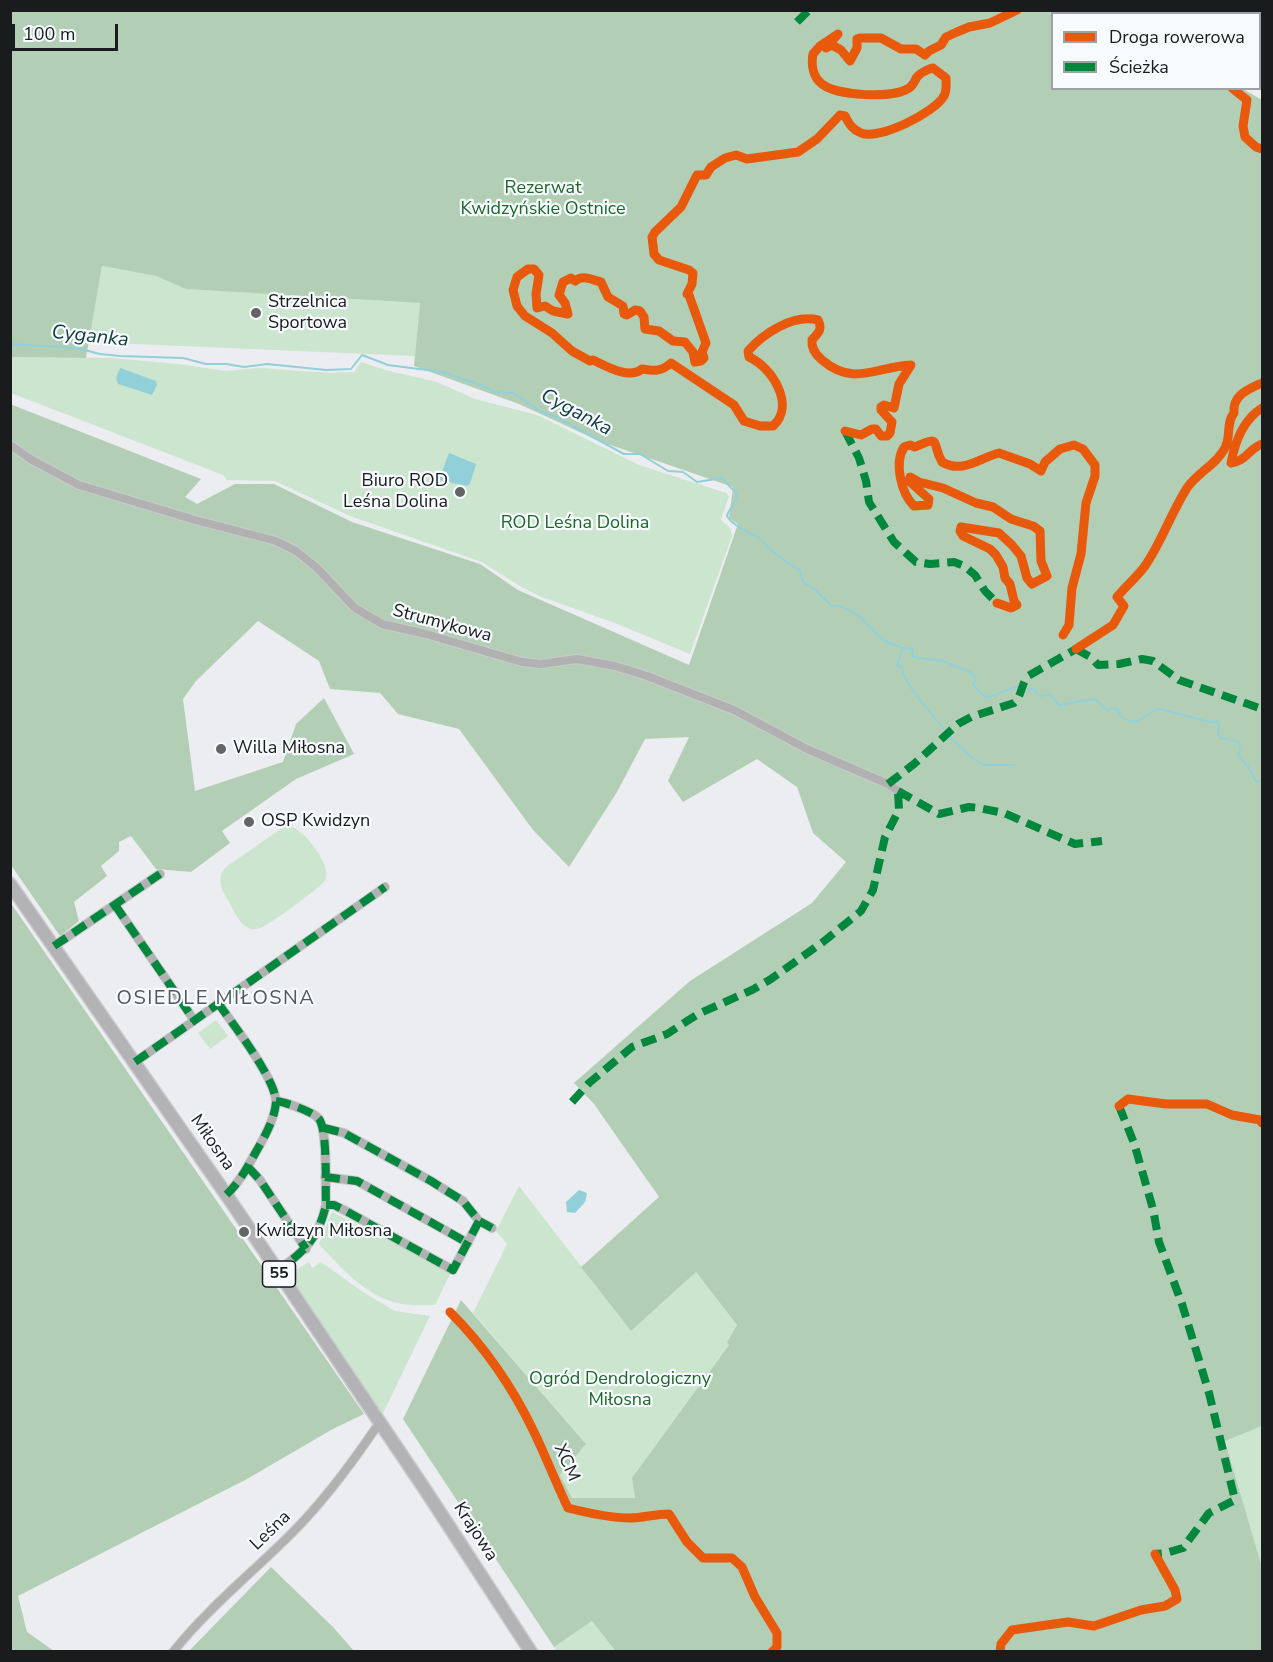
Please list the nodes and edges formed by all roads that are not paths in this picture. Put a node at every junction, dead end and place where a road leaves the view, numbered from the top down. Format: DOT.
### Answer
graph roads {
  1 [pos="10,445"];
  2 [pos="898,791"];
  3 [pos="160,874"];
  4 [pos="10,884"];
  5 [pos="385,887"];
  6 [pos="115,905"];
  7 [pos="54,946"];
  8 [pos="218,1003"];
  9 [pos="194,1020"];
  10 [pos="135,1062"];
  11 [pos="276,1101"];
  12 [pos="324,1128"];
  13 [pos="248,1167"];
  14 [pos="325,1178"];
  15 [pos="226,1195"];
  16 [pos="326,1204"];
  17 [pos="479,1221"];
  18 [pos="492,1228"];
  19 [pos="468,1243"];
  20 [pos="306,1249"];
  21 [pos="277,1271"];
  22 [pos="383,1429"];
  23 [pos="173,1652"];
  24 [pos="531,1652"];
  1 -- 2 [label="street, Strumykowa"];
  3 -- 6 [label="street"];
  4 -- 7 [label="main road, Miłosna / 55"];
  5 -- 8 [label="street"];
  6 -- 7 [label="street"];
  6 -- 9 [label="street"];
  7 -- 10 [label="main road, Miłosna / 55"];
  8 -- 9 [label="street"];
  8 -- 11 [label="street"];
  9 -- 10 [label="street"];
  10 -- 15 [label="main road, Miłosna / 55"];
  11 -- 12 [label="street"];
  11 -- 13 [label="street"];
  12 -- 14 [label="street"];
  12 -- 17 [label="street"];
  13 -- 15 [label="street"];
  13 -- 20 [label="street"];
  14 -- 16 [label="street"];
  14 -- 19 [label="street"];
  15 -- 21 [label="main road, Miłosna / 55"];
  16 -- 19 [label="street"];
  16 -- 20 [label="street"];
  17 -- 18 [label="street"];
  17 -- 19 [label="street"];
  20 -- 21 [label="street"];
  21 -- 22 [label="main road, Miłosna / 55"];
  22 -- 23 [label="street, Leśna"];
  22 -- 24 [label="main road, Krajowa / 55"];
}
